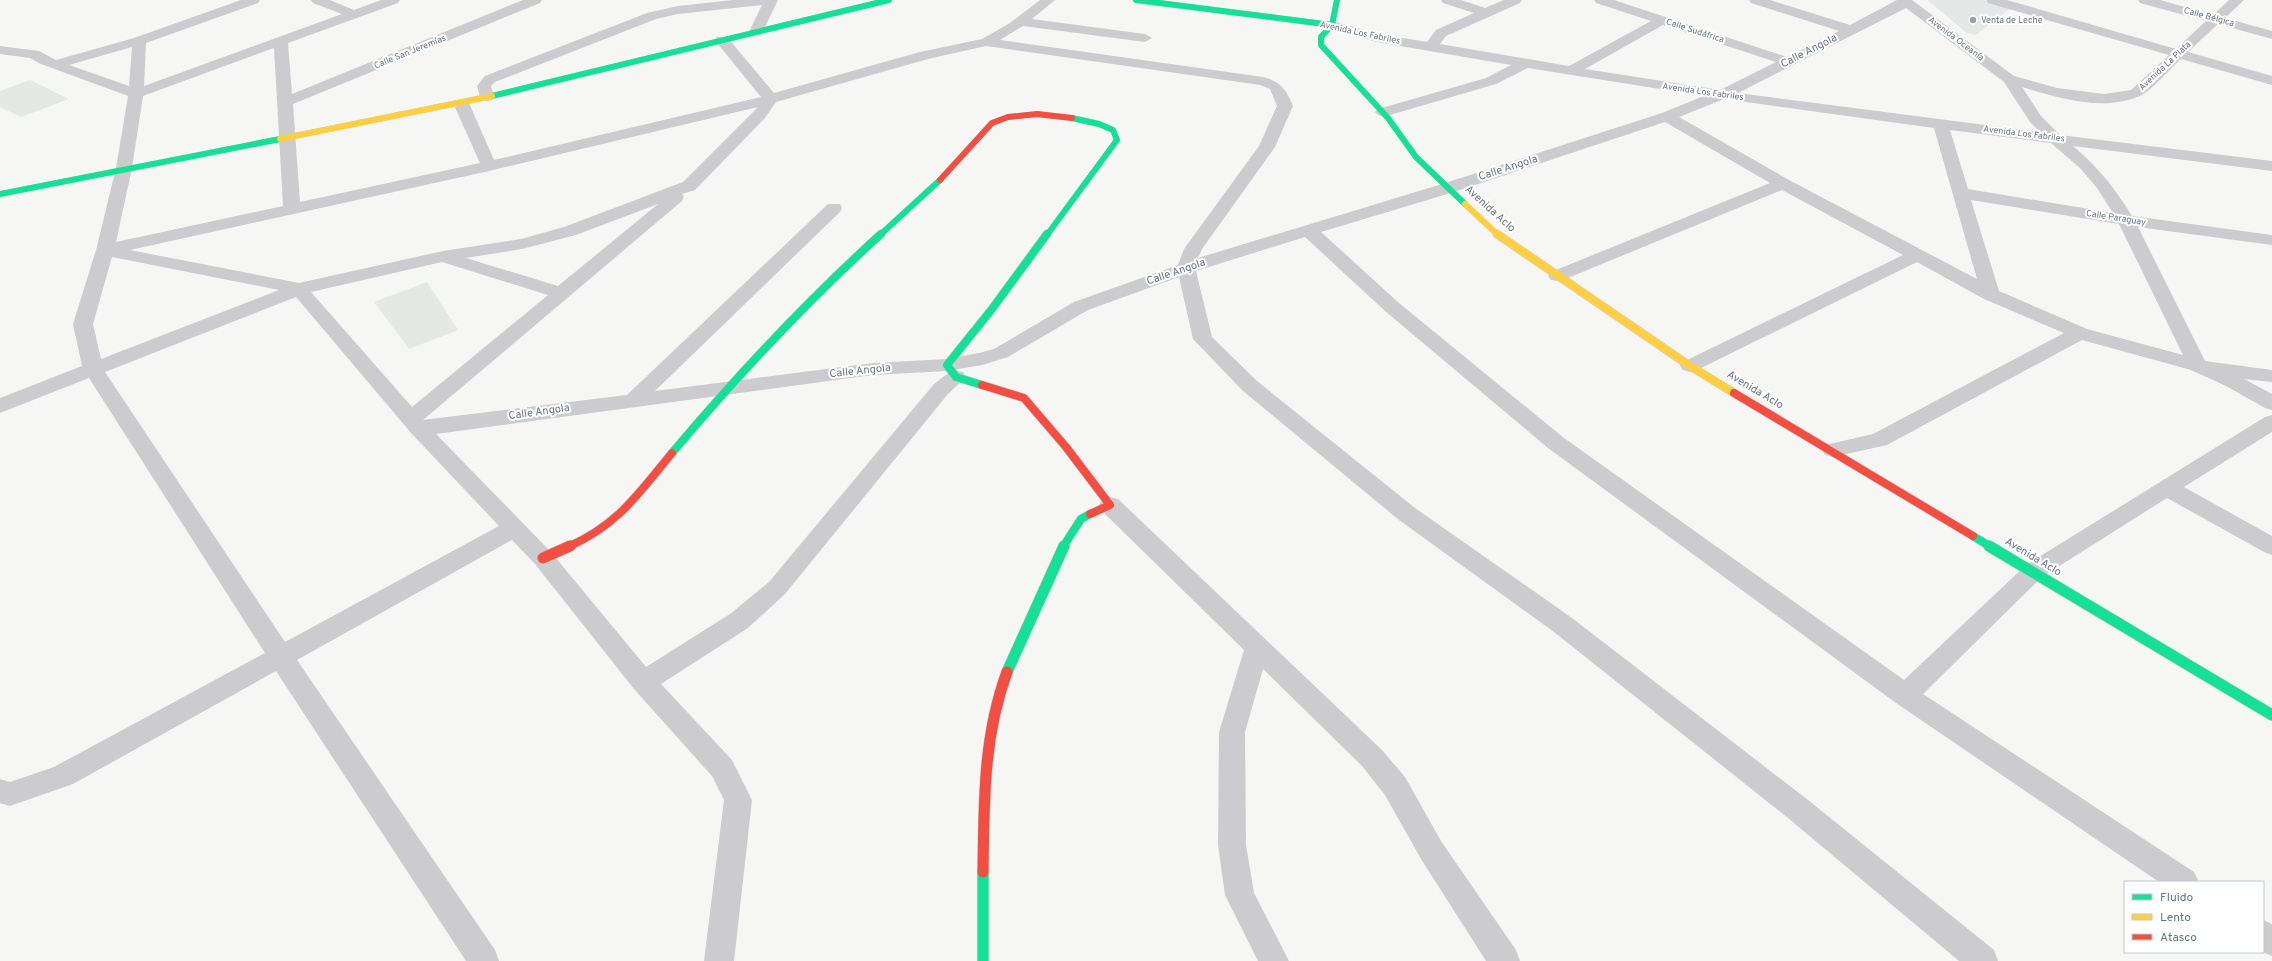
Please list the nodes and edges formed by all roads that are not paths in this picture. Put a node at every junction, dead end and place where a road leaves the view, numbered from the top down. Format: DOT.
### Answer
graph roads {
  1 [pos="253,0"];
  2 [pos="318,0"];
  3 [pos="393,0"];
  4 [pos="535,0"];
  5 [pos="770,0"];
  6 [pos="888,0"];
  7 [pos="1048,0"];
  8 [pos="1136,0"];
  9 [pos="1337,0"];
  10 [pos="1448,0"];
  11 [pos="1515,0"];
  12 [pos="1601,0"];
  13 [pos="1756,0"];
  14 [pos="1993,0"];
  15 [pos="2145,0"];
  16 [pos="2238,0"];
  17 [pos="1906,1"];
  18 [pos="1486,13"];
  19 [pos="356,15"];
  20 [pos="2216,19"];
  21 [pos="1662,20"];
  22 [pos="1021,22"];
  23 [pos="1332,25"];
  24 [pos="1851,30"];
  25 [pos="756,32"];
  26 [pos="2272,35"];
  27 [pos="1145,38"];
  28 [pos="722,40"];
  29 [pos="139,41"];
  30 [pos="282,41"];
  31 [pos="986,42"];
  32 [pos="1431,47"];
  33 [pos="0,50"];
  34 [pos="2179,54"];
  35 [pos="1789,62"];
  36 [pos="1526,63"];
  37 [pos="56,64"];
  38 [pos="1570,71"];
  39 [pos="2009,79"];
  40 [pos="2272,81"];
  41 [pos="136,94"];
  42 [pos="1724,94"];
  43 [pos="487,97"];
  44 [pos="770,99"];
  45 [pos="284,102"];
  46 [pos="461,103"];
  47 [pos="1383,112"];
  48 [pos="1667,116"];
  49 [pos="1940,124"];
  50 [pos="287,136"];
  51 [pos="2054,138"];
  52 [pos="489,166"];
  53 [pos="2272,166"];
  54 [pos="124,168"];
  55 [pos="1783,184"];
  56 [pos="689,186"];
  57 [pos="1448,188"];
  58 [pos="1961,193"];
  59 [pos="0,194"];
  60 [pos="834,208"];
  61 [pos="292,210"];
  62 [pos="2126,220"];
  63 [pos="1309,231"];
  64 [pos="2272,240"];
  65 [pos="105,250"];
  66 [pos="443,256"];
  67 [pos="1915,256"];
  68 [pos="1186,268"];
  69 [pos="1557,276"];
  70 [pos="299,289"];
  71 [pos="561,293"];
  72 [pos="1991,295"];
  73 [pos="2080,333"];
  74 [pos="1690,366"];
  75 [pos="2198,366"];
  76 [pos="93,369"];
  77 [pos="952,371"];
  78 [pos="2272,376"];
  79 [pos="728,387"];
  80 [pos="635,399"];
  81 [pos="2272,403"];
  82 [pos="0,406"];
  83 [pos="2272,422"];
  84 [pos="415,424"];
  85 [pos="1834,450"];
  86 [pos="2167,488"];
  87 [pos="1110,505"];
  88 [pos="514,528"];
  89 [pos="2272,546"];
  90 [pos="543,558"];
  91 [pos="2034,571"];
  92 [pos="1257,648"];
  93 [pos="281,657"];
  94 [pos="643,682"];
  95 [pos="1906,695"];
  96 [pos="2272,715"];
  97 [pos="0,791"];
  98 [pos="2183,881"];
  99 [pos="484,961"];
  100 [pos="720,961"];
  101 [pos="983,961"];
  102 [pos="1274,961"];
  103 [pos="1505,961"];
  104 [pos="1983,961"];
  1 -- 29 [label="street"];
  2 -- 19 [label="street"];
  3 -- 19 [label="street"];
  4 -- 45 [label="street, Calle San Jeremías"];
  5 -- 25 [label="street"];
  5 -- 43 [label="street"];
  6 -- 25 [label="street"];
  7 -- 22 [label="street"];
  8 -- 23 [label="street, Avenida Los Fabriles"];
  9 -- 23 [label="street, Avenida Aclo"];
  10 -- 18 [label="street"];
  11 -- 18 [label="street"];
  12 -- 21 [label="street, Calle Sudáfrica"];
  13 -- 24 [label="street"];
  14 -- 34 [label="street"];
  15 -- 20 [label="street, Calle Bélgica"];
  16 -- 20 [label="street, Avenida La Plata"];
  17 -- 24 [label="street, Calle Angola"];
  17 -- 39 [label="street, Avenida Oceanía"];
  18 -- 32 [label="street"];
  19 -- 30 [label="street"];
  20 -- 26 [label="street, Calle Bélgica"];
  20 -- 34 [label="street, Avenida La Plata"];
  21 -- 35 [label="street, Calle Sudáfrica"];
  21 -- 38 [label="street"];
  22 -- 27 [label="street"];
  22 -- 31 [label="street"];
  23 -- 32 [label="street, Avenida Los Fabriles"];
  23 -- 47 [label="street, Avenida Aclo"];
  24 -- 35 [label="street, Calle Angola"];
  25 -- 28 [label="street"];
  28 -- 43 [label="street"];
  28 -- 44 [label="street"];
  29 -- 37 [label="street"];
  29 -- 41 [label="street"];
  30 -- 41 [label="street"];
  30 -- 45 [label="street"];
  31 -- 44 [label="street"];
  31 -- 68 [label="street"];
  32 -- 36 [label="street, Avenida Los Fabriles"];
  33 -- 37 [label="street"];
  34 -- 39 [label="street, Avenida La Plata"];
  34 -- 40 [label="street"];
  35 -- 42 [label="street, Calle Angola"];
  36 -- 38 [label="street, Avenida Los Fabriles"];
  36 -- 47 [label="street"];
  37 -- 41 [label="street"];
  38 -- 42 [label="street, Avenida Los Fabriles"];
  39 -- 51 [label="street"];
  41 -- 54 [label="street"];
  42 -- 48 [label="street, Calle Angola"];
  42 -- 49 [label="street, Avenida Los Fabriles"];
  43 -- 46 [label="street"];
  44 -- 52 [label="street"];
  44 -- 56 [label="street"];
  45 -- 50 [label="street"];
  46 -- 50 [label="street"];
  46 -- 52 [label="street"];
  47 -- 57 [label="street, Avenida Aclo"];
  48 -- 55 [label="street"];
  48 -- 57 [label="street, Calle Angola"];
  49 -- 51 [label="street, Avenida Los Fabriles"];
  49 -- 58 [label="street"];
  50 -- 54 [label="street"];
  50 -- 61 [label="street"];
  51 -- 53 [label="street, Avenida Los Fabriles"];
  51 -- 62 [label="street"];
  52 -- 61 [label="street"];
  54 -- 59 [label="street"];
  54 -- 65 [label="street"];
  55 -- 67 [label="street"];
  55 -- 69 [label="street"];
  56 -- 66 [label="street"];
  56 -- 71 [label="street"];
  57 -- 63 [label="street, Calle Angola"];
  57 -- 69 [label="street, Avenida Aclo"];
  58 -- 62 [label="street, Calle Paraguay"];
  58 -- 72 [label="street"];
  60 -- 80 [label="street"];
  61 -- 65 [label="street"];
  62 -- 64 [label="street, Calle Paraguay"];
  62 -- 75 [label="street"];
  63 -- 68 [label="street, Calle Angola"];
  63 -- 95 [label="street"];
  65 -- 70 [label="street"];
  65 -- 76 [label="street"];
  66 -- 70 [label="street"];
  66 -- 71 [label="street"];
  67 -- 72 [label="street"];
  67 -- 74 [label="street"];
  68 -- 77 [label="street, Calle Angola"];
  68 -- 104 [label="street"];
  69 -- 74 [label="street, Avenida Aclo"];
  70 -- 76 [label="street"];
  70 -- 84 [label="street"];
  71 -- 84 [label="street"];
  72 -- 73 [label="street"];
  73 -- 75 [label="street"];
  73 -- 85 [label="street"];
  74 -- 85 [label="street, Avenida Aclo"];
  75 -- 78 [label="street"];
  75 -- 81 [label="street"];
  76 -- 82 [label="street"];
  76 -- 93 [label="street"];
  77 -- 79 [label="street, Calle Angola"];
  77 -- 79 [label="street"];
  77 -- 87 [label="street"];
  77 -- 94 [label="street"];
  79 -- 80 [label="street, Calle Angola"];
  79 -- 90 [label="street"];
  80 -- 84 [label="street, Calle Angola"];
  83 -- 86 [label="street"];
  84 -- 88 [label="street"];
  85 -- 91 [label="street, Avenida Aclo"];
  86 -- 89 [label="street"];
  86 -- 91 [label="street"];
  87 -- 92 [label="street"];
  87 -- 101 [label="street"];
  88 -- 90 [label="street"];
  88 -- 93 [label="street"];
  90 -- 94 [label="street"];
  91 -- 95 [label="street"];
  91 -- 96 [label="street, Avenida Aclo"];
  92 -- 102 [label="street"];
  92 -- 103 [label="street"];
  93 -- 97 [label="street"];
  93 -- 99 [label="street"];
  94 -- 100 [label="street"];
  95 -- 98 [label="street"];
}
